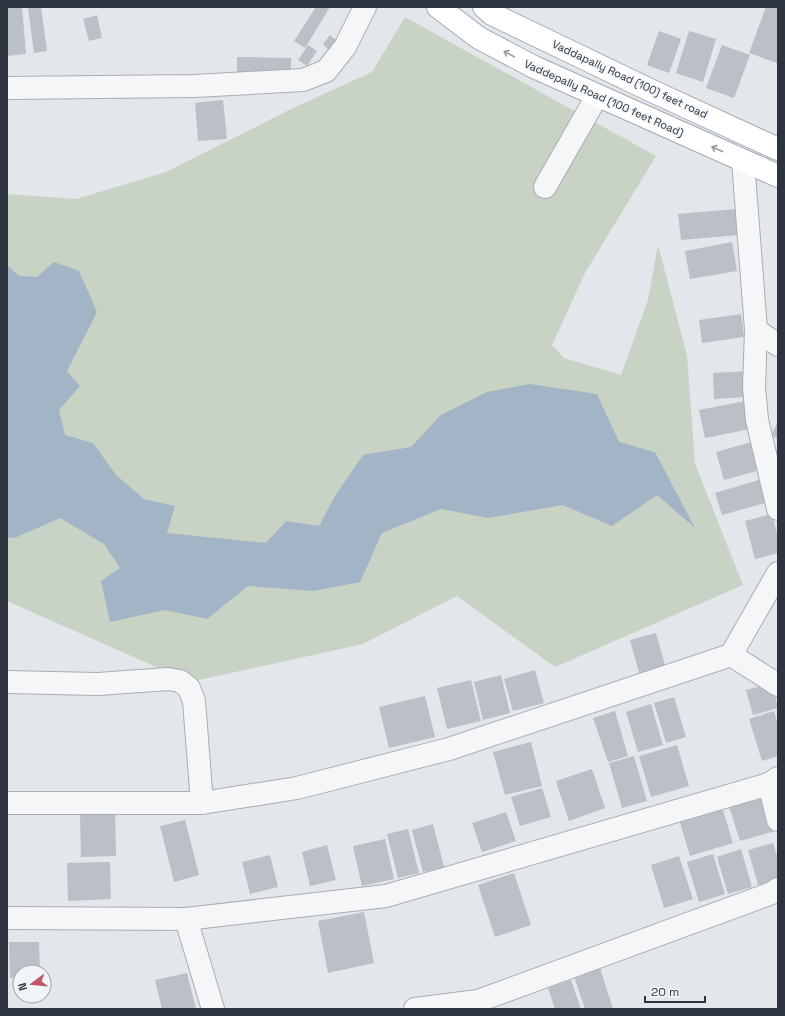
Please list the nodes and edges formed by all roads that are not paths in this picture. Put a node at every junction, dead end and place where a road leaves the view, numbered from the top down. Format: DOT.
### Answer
graph roads {
  1 [pos="365,7"];
  2 [pos="438,7"];
  3 [pos="484,7"];
  4 [pos="7,88"];
  5 [pos="597,96"];
  6 [pos="778,148"];
  7 [pos="743,161"];
  8 [pos="778,176"];
  9 [pos="545,187"];
  10 [pos="756,330"];
  11 [pos="778,345"];
  12 [pos="778,509"];
  13 [pos="778,573"];
  14 [pos="731,655"];
  15 [pos="7,682"];
  16 [pos="778,684"];
  17 [pos="773,781"];
  18 [pos="7,803"];
  19 [pos="202,803"];
  20 [pos="778,820"];
  21 [pos="778,889"];
  22 [pos="7,918"];
  23 [pos="186,919"];
  24 [pos="480,1005"];
  25 [pos="213,1009"];
  26 [pos="416,1009"];
  1 -- 4 [label="street"];
  5 -- 2 [label="main road, Vaddepally Road (100 feet Road), one-way"];
  3 -- 6 [label="main road, Vaddapally Road (100) feet road"];
  7 -- 5 [label="main road, Vaddepally Road (100 feet Road), one-way"];
  5 -- 9 [label="street"];
  7 -- 8 [label="main road, Vaddepally Road (100 feet Road)"];
  7 -- 10 [label="street"];
  10 -- 11 [label="street"];
  10 -- 12 [label="street"];
  13 -- 14 [label="street"];
  14 -- 16 [label="street"];
  14 -- 19 [label="street"];
  15 -- 19 [label="street"];
  17 -- 20 [label="street"];
  17 -- 23 [label="street"];
  18 -- 19 [label="street"];
  21 -- 24 [label="street"];
  22 -- 23 [label="street"];
  23 -- 25 [label="street"];
  24 -- 26 [label="street"];
}
